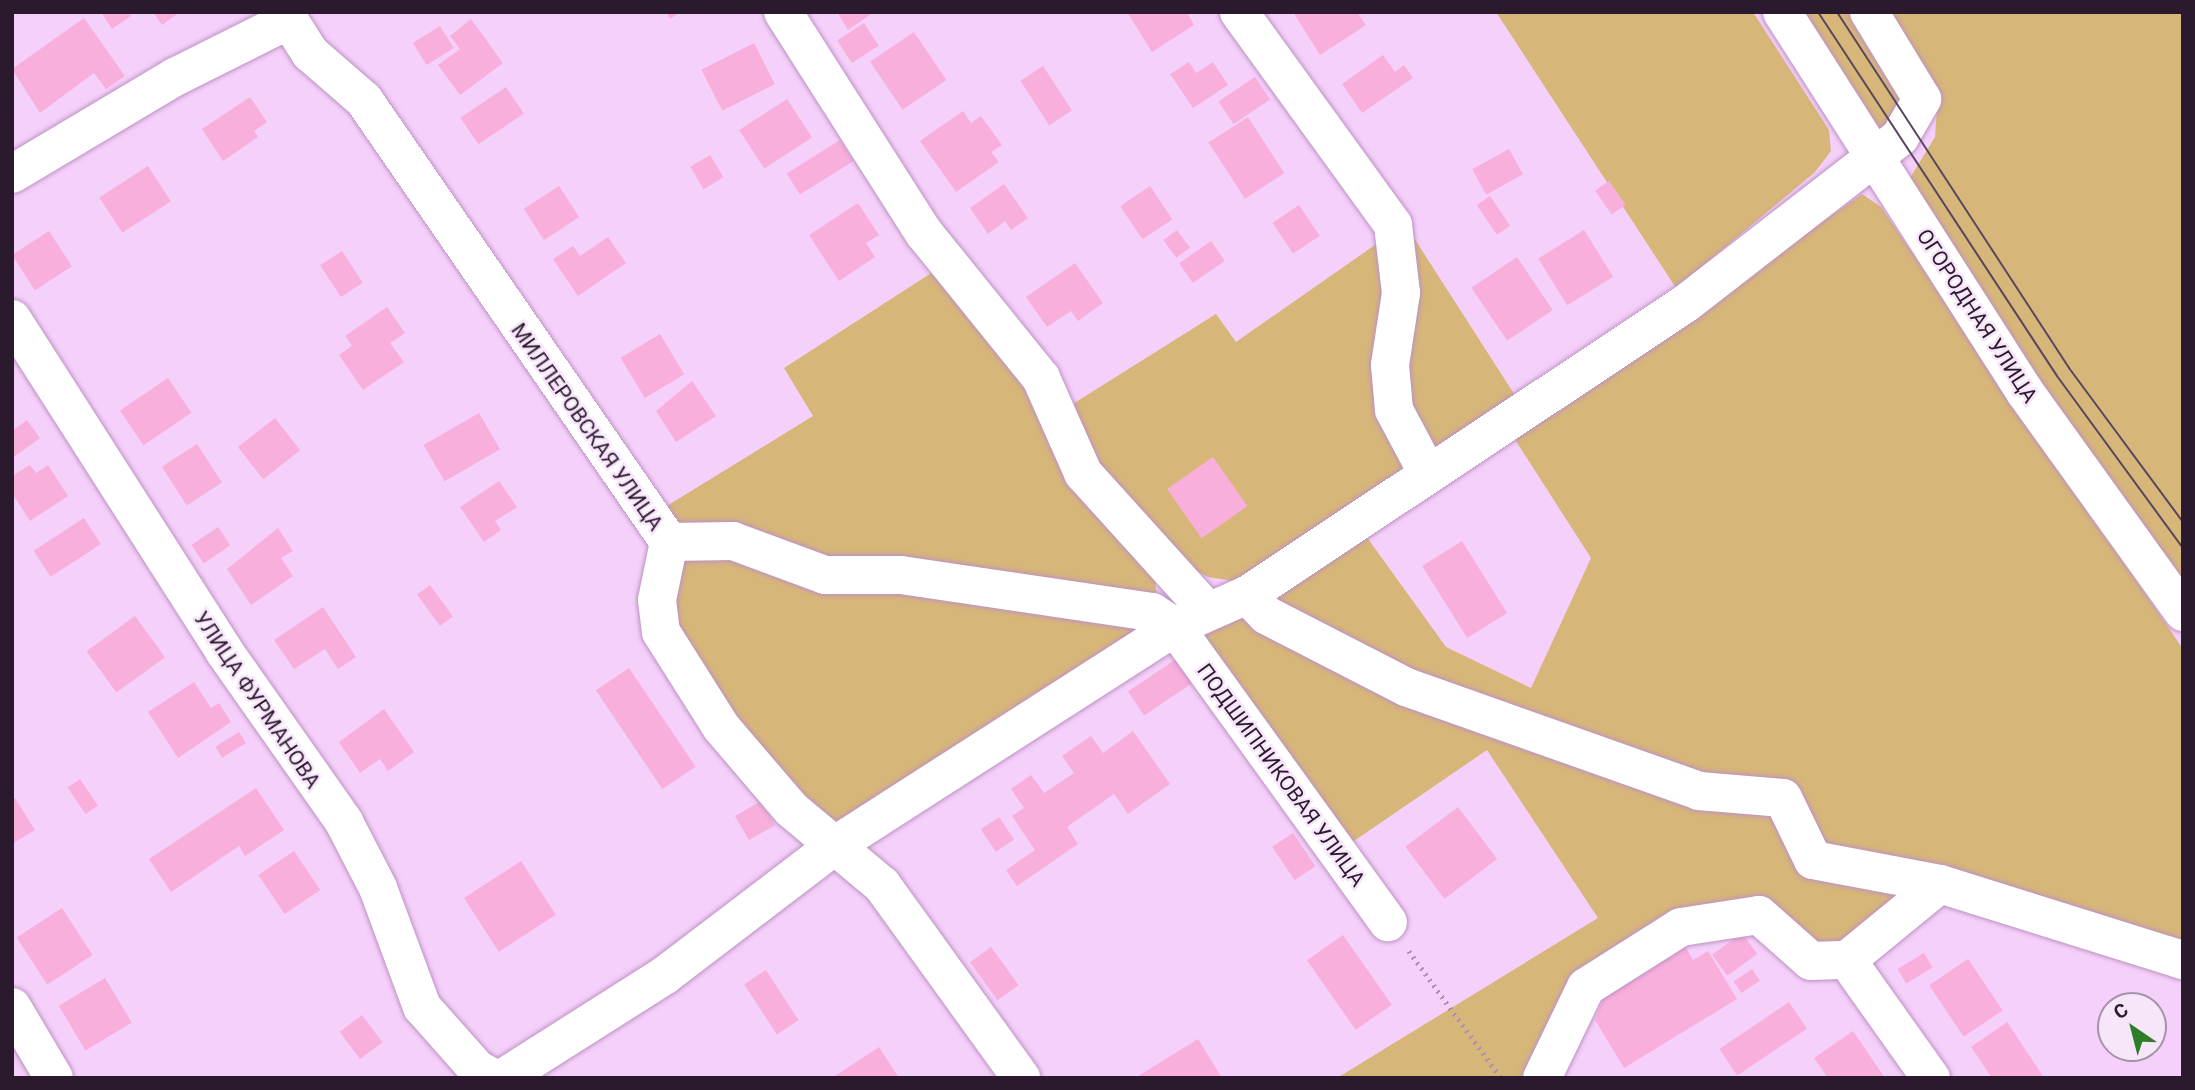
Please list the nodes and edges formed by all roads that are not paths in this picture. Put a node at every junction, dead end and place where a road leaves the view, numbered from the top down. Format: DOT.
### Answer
graph roads {
  1 [pos="783,12"];
  2 [pos="1239,12"];
  3 [pos="1782,12"];
  4 [pos="1870,12"];
  5 [pos="285,16"];
  6 [pos="1874,156"];
  7 [pos="12,174"];
  8 [pos="12,319"];
  9 [pos="1428,474"];
  10 [pos="669,542"];
  11 [pos="1247,595"];
  12 [pos="2183,612"];
  13 [pos="1191,618"];
  14 [pos="837,844"];
  15 [pos="1940,884"];
  16 [pos="1388,922"];
  17 [pos="1847,960"];
  18 [pos="2183,960"];
  19 [pos="12,1007"];
  20 [pos="54,1078"];
  21 [pos="493,1078"];
  22 [pos="503,1078"];
  23 [pos="1021,1078"];
  24 [pos="1542,1078"];
  25 [pos="1931,1078"];
  1 -- 13 [label="street, ПОДШИПНИКОВАЯ УЛИЦА"];
  2 -- 9 [label="street"];
  3 -- 6 [label="street, ОГОРОДНАЯ УЛИЦА"];
  4 -- 6 [label="street"];
  5 -- 7 [label="street"];
  5 -- 10 [label="street, МИЛЛЕРОВСКАЯ УЛИЦА"];
  6 -- 9 [label="street"];
  6 -- 12 [label="street, ОГОРОДНАЯ УЛИЦА"];
  8 -- 21 [label="street, УЛИЦА ФУРМАНОВА"];
  9 -- 11 [label="street"];
  10 -- 13 [label="street"];
  10 -- 14 [label="street, МИЛЛЕРОВСКАЯ УЛИЦА"];
  11 -- 13 [label="street"];
  11 -- 15 [label="street"];
  13 -- 14 [label="street"];
  13 -- 16 [label="street, ПОДШИПНИКОВАЯ УЛИЦА"];
  14 -- 22 [label="street"];
  14 -- 23 [label="street, МИЛЛЕРОВСКАЯ УЛИЦА"];
  15 -- 17 [label="street"];
  15 -- 18 [label="street"];
  17 -- 24 [label="street"];
  17 -- 25 [label="street"];
  19 -- 20 [label="street"];
}
